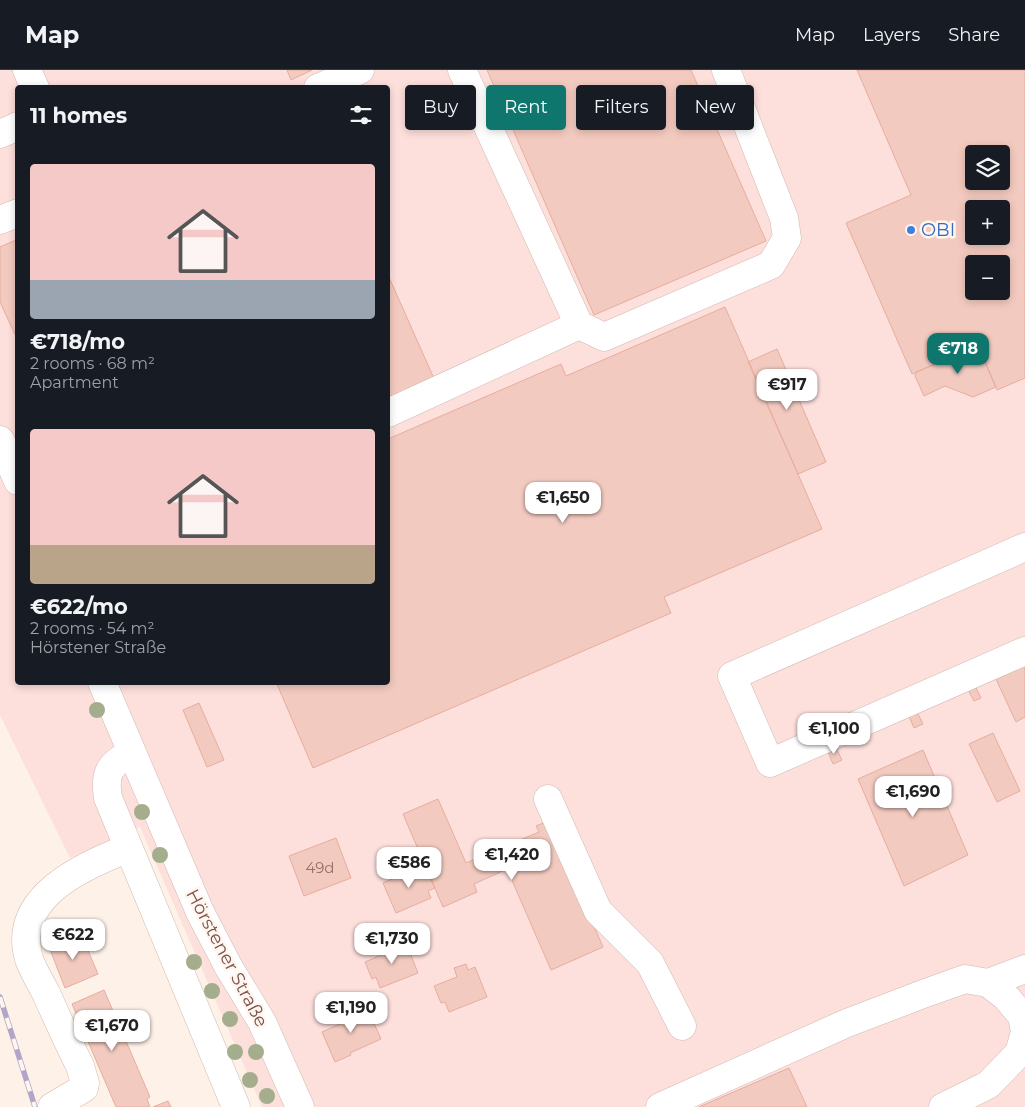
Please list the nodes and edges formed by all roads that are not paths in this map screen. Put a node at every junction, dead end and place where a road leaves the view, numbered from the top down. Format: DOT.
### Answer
graph roads {
  1 [pos="27,70"];
  2 [pos="360,70"];
  3 [pos="462,70"];
  4 [pos="726,70"];
  5 [pos="34,85"];
  6 [pos="325,85"];
  7 [pos="15,127"];
  8 [pos="0,134"];
  9 [pos="15,214"];
  10 [pos="0,220"];
  11 [pos="579,325"];
  12 [pos="390,412"];
  13 [pos="0,440"];
  14 [pos="15,474"];
  15 [pos="1025,547"];
  16 [pos="1025,651"];
  17 [pos="103,685"];
  18 [pos="132,753"];
  19 [pos="548,798"];
  20 [pos="129,848"];
  21 [pos="1025,969"];
  22 [pos="988,983"];
  23 [pos="682,1026"];
  24 [pos="52,1107"];
  25 [pos="236,1107"];
  26 [pos="300,1107"];
  27 [pos="660,1107"];
  28 [pos="943,1107"];
  1 -- 5 [label="street"];
  2 -- 6 [label="street"];
  3 -- 11 [label="street"];
  4 -- 11 [label="street"];
  7 -- 8 [label="street"];
  9 -- 10 [label="street"];
  11 -- 12 [label="street"];
  13 -- 14 [label="street"];
  15 -- 16 [label="street"];
  17 -- 18 [label="street, Hörstener Straße"];
  18 -- 20 [label="street"];
  18 -- 26 [label="street, Hörstener Straße"];
  19 -- 23 [label="street"];
  20 -- 24 [label="street"];
  20 -- 25 [label="street"];
  21 -- 22 [label="street"];
  22 -- 27 [label="street"];
  22 -- 28 [label="street"];
}
